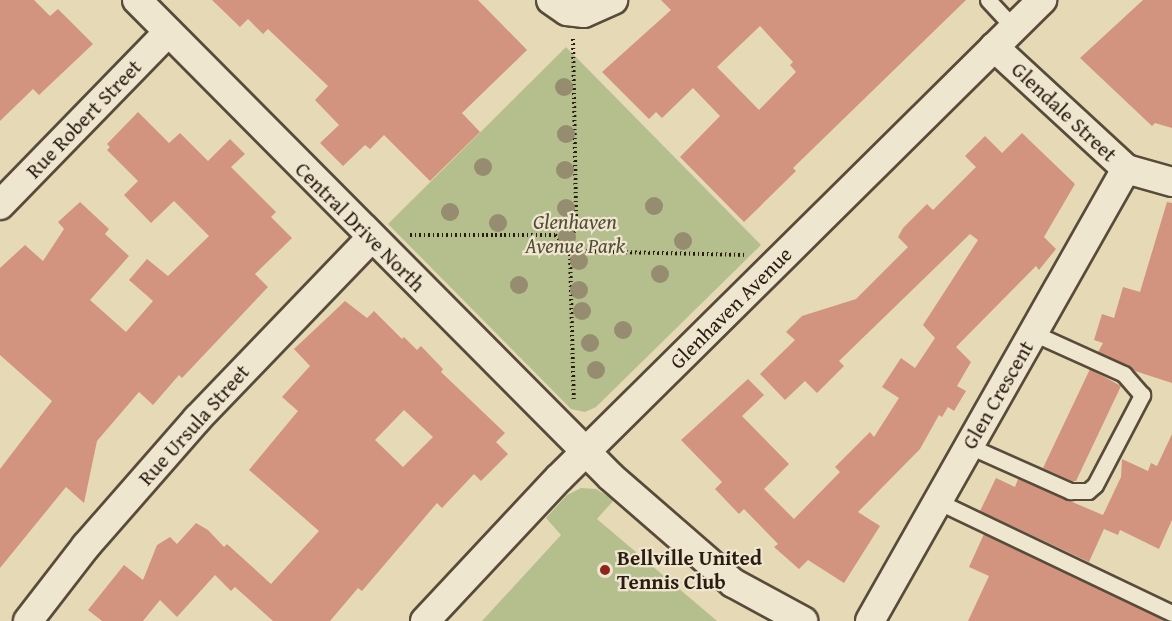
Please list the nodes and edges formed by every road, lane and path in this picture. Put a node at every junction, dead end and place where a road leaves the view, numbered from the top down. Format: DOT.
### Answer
graph roads {
  1 [pos="137,0"];
  2 [pos="551,0"];
  3 [pos="613,0"];
  4 [pos="988,0"];
  5 [pos="1042,0"];
  6 [pos="576,13"];
  7 [pos="168,32"];
  8 [pos="1004,38"];
  9 [pos="1126,169"];
  10 [pos="1172,182"];
  11 [pos="0,205"];
  12 [pos="379,246"];
  13 [pos="754,248"];
  14 [pos="572,251"];
  15 [pos="1033,333"];
  16 [pos="556,423"];
  17 [pos="969,446"];
  18 [pos="585,452"];
  19 [pos="937,501"];
  20 [pos="1172,613"];
  21 [pos="28,621"];
  22 [pos="425,621"];
  23 [pos="803,621"];
  24 [pos="870,621"];
  1 -- 7 [label="street, Central Drive North"];
  2 -- 6 [label="street"];
  3 -- 6 [label="street"];
  4 -- 8 [label="lane"];
  5 -- 8 [label="street, Glenhaven Avenue"];
  6 -- 14 [label="path"];
  7 -- 11 [label="street, Rue Robert Street"];
  7 -- 12 [label="street, Central Drive North"];
  8 -- 9 [label="street, Glendale Street"];
  8 -- 18 [label="street, Glenhaven Avenue"];
  9 -- 10 [label="street, Glendale Street"];
  9 -- 15 [label="street, Glen Crescent"];
  12 -- 14 [label="path"];
  12 -- 16 [label="street, Central Drive North"];
  12 -- 21 [label="street, Rue Ursula Street"];
  13 -- 14 [label="path"];
  14 -- 16 [label="path"];
  15 -- 17 [label="street, Glen Crescent"];
  15 -- 17 [label="lane"];
  16 -- 18 [label="street, Central Drive North"];
  17 -- 19 [label="street, Glen Crescent"];
  18 -- 22 [label="street, Glenhaven Avenue"];
  18 -- 23 [label="street, Central Drive North"];
  19 -- 20 [label="lane"];
  19 -- 24 [label="street, Glen Crescent"];
}
